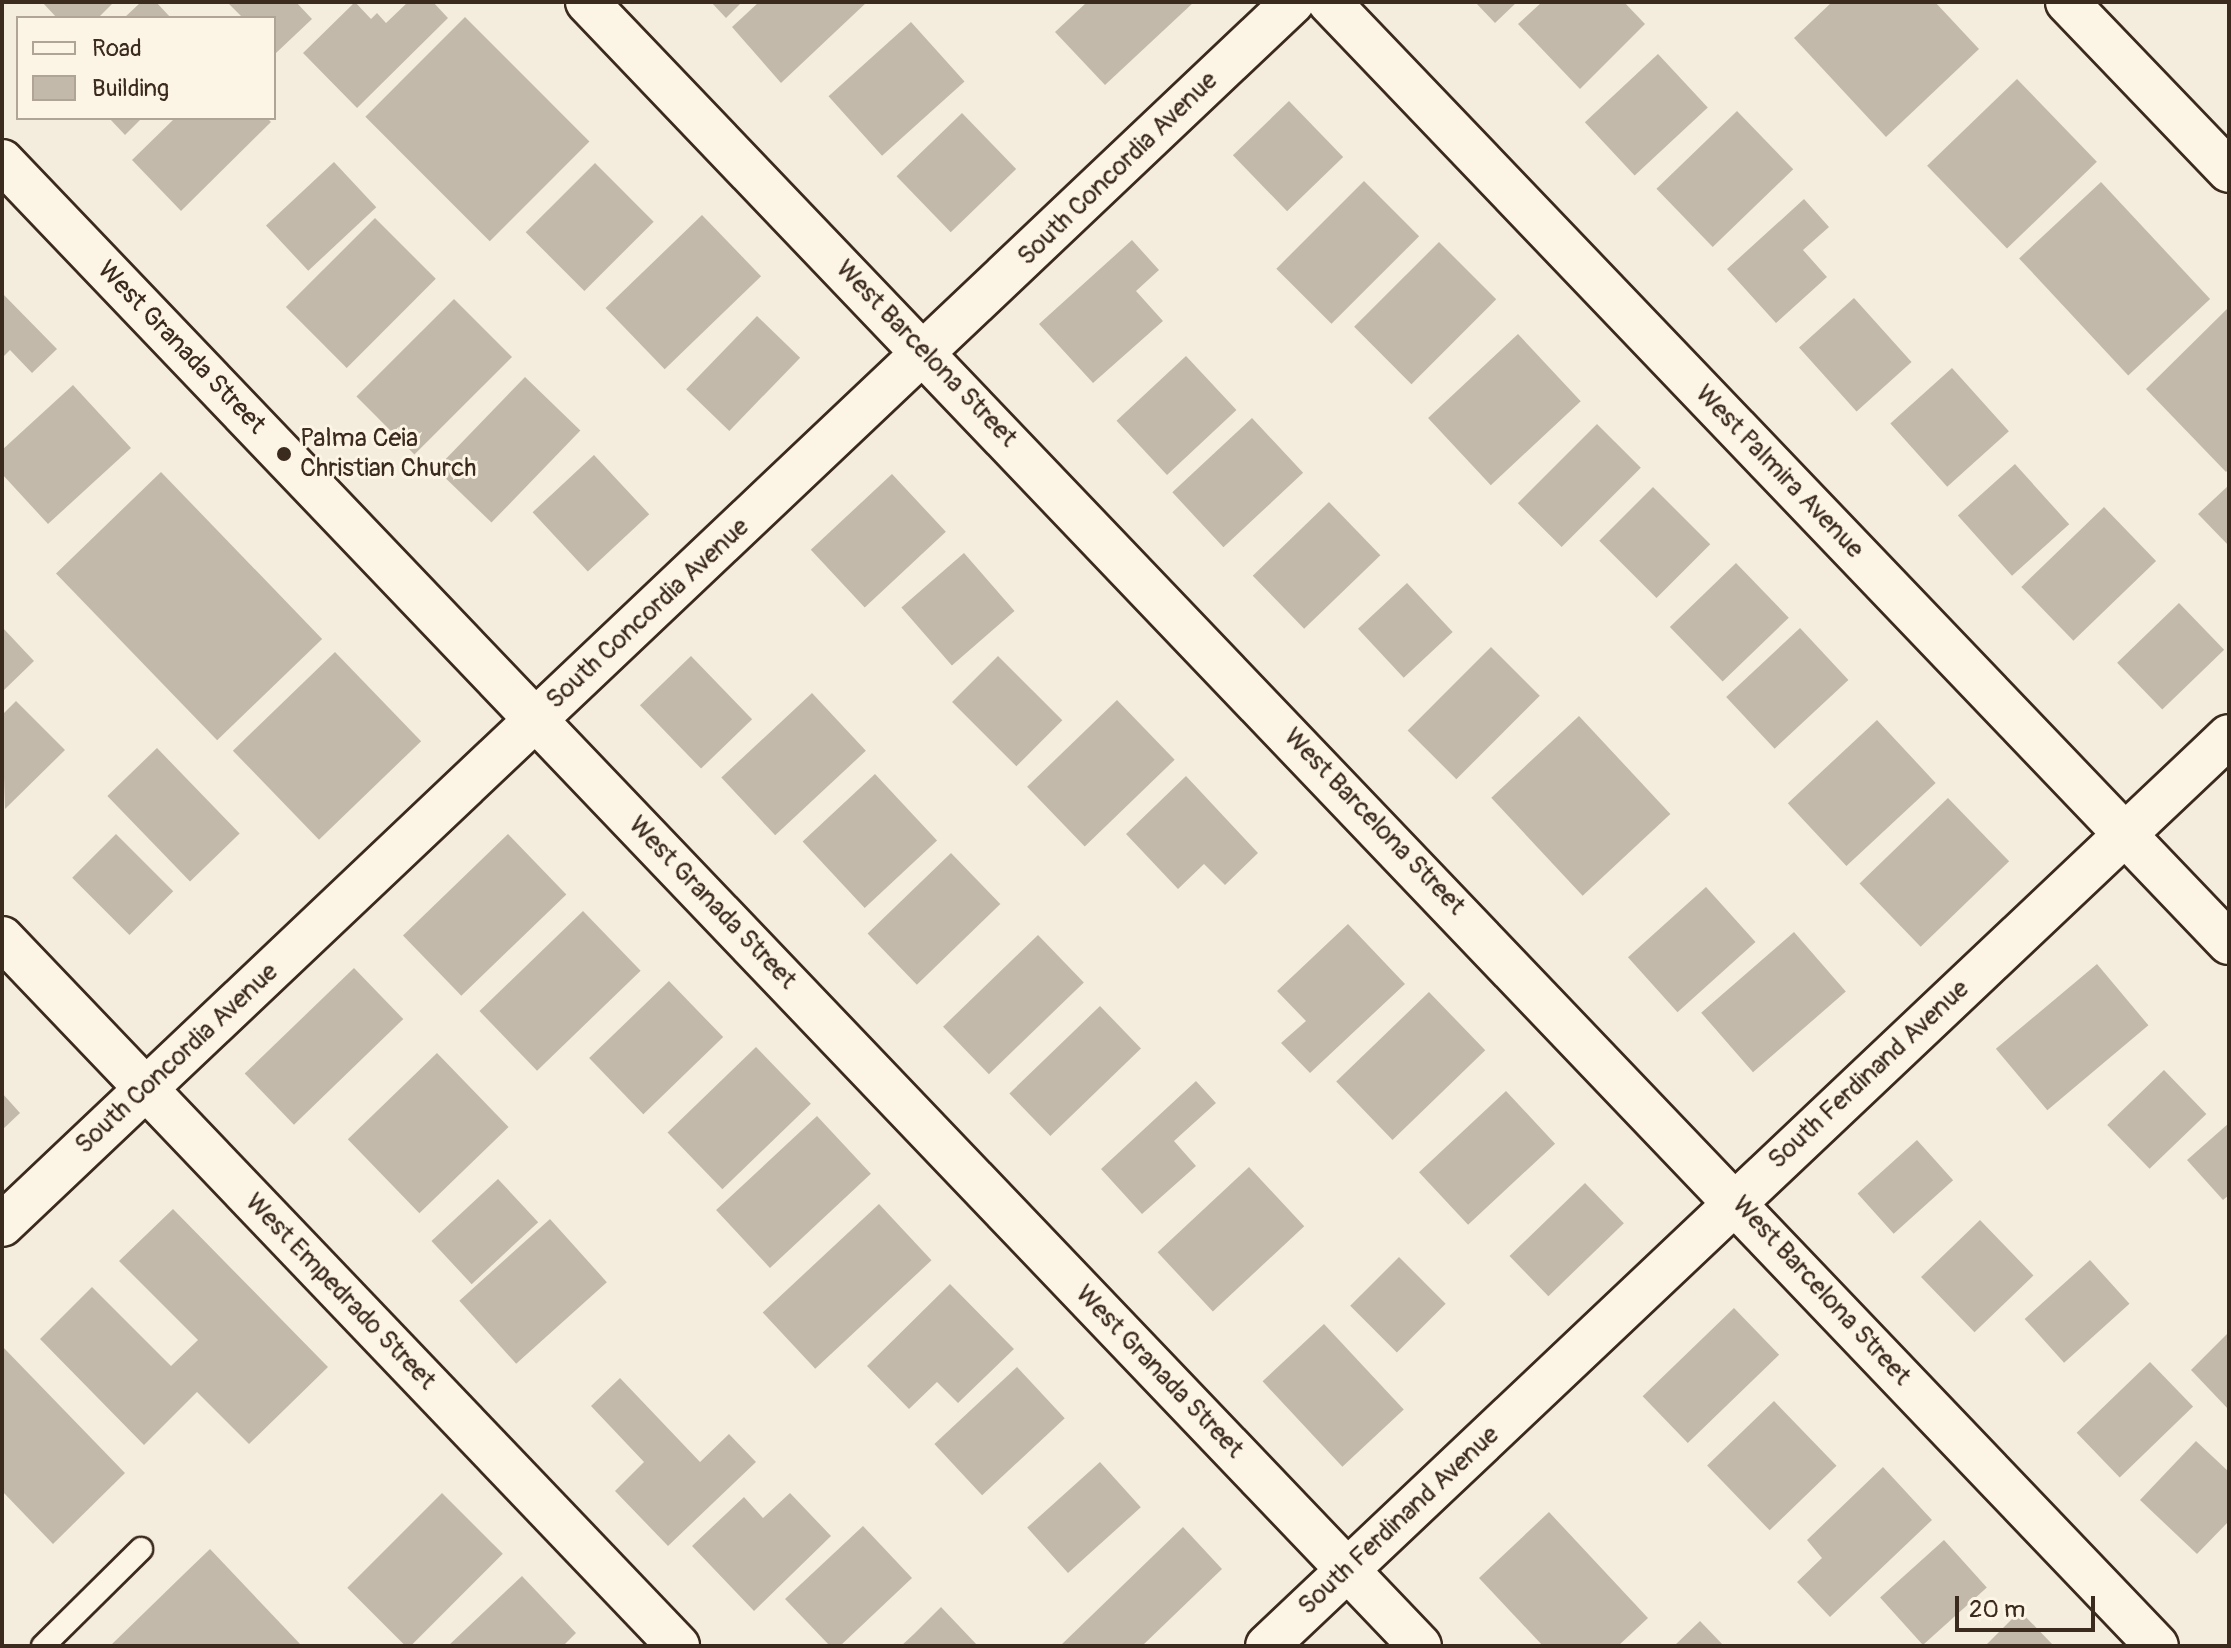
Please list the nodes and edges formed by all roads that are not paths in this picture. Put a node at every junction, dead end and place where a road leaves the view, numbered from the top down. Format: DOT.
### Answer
graph roads {
  1 [pos="587,2"];
  2 [pos="1293,2"];
  3 [pos="1329,2"];
  4 [pos="2067,2"];
  5 [pos="2,161"];
  6 [pos="2229,171"];
  7 [pos="926,353"];
  8 [pos="537,719"];
  9 [pos="2229,736"];
  10 [pos="2125,833"];
  11 [pos="2,938"];
  12 [pos="2229,943"];
  13 [pos="145,1087"];
  14 [pos="1736,1201"];
  15 [pos="2,1225"];
  16 [pos="141,1549"];
  17 [pos="1347,1570"];
  18 [pos="43,1646"];
  19 [pos="678,1646"];
  20 [pos="1267,1646"];
  21 [pos="1420,1646"];
  22 [pos="2157,1646"];
  1 -- 7 [label="street, West Barcelona Street"];
  2 -- 7 [label="street, South Concordia Avenue"];
  3 -- 10 [label="street, West Palmira Avenue"];
  4 -- 6 [label="street"];
  5 -- 8 [label="street, West Granada Street"];
  7 -- 8 [label="street, South Concordia Avenue"];
  7 -- 14 [label="street, West Barcelona Street"];
  8 -- 13 [label="street, South Concordia Avenue"];
  8 -- 17 [label="street, West Granada Street"];
  9 -- 10 [label="street, South Ferdinand Avenue"];
  10 -- 12 [label="street, West Palmira Avenue"];
  10 -- 14 [label="street, South Ferdinand Avenue"];
  11 -- 13 [label="street, West Empedrado Street"];
  13 -- 15 [label="street, South Concordia Avenue"];
  13 -- 19 [label="street, West Empedrado Street"];
  14 -- 17 [label="street, South Ferdinand Avenue"];
  14 -- 22 [label="street, West Barcelona Street"];
  16 -- 18 [label="lane"];
  17 -- 20 [label="street, South Ferdinand Avenue"];
  17 -- 21 [label="street, West Granada Street"];
}
